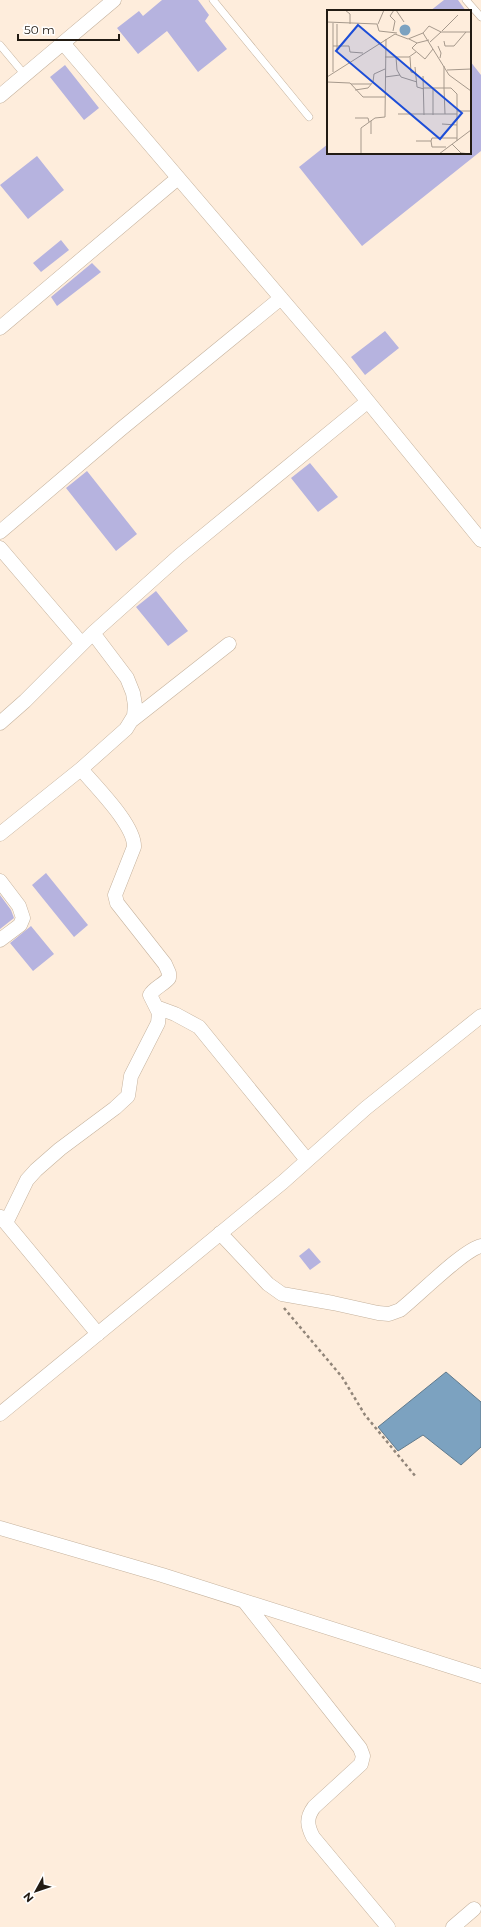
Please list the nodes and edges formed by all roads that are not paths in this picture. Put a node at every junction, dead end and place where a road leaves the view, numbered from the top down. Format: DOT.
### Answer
graph roads {
  1 [pos="114,0"];
  2 [pos="213,0"];
  3 [pos="466,0"];
  4 [pos="481,17"];
  5 [pos="63,43"];
  6 [pos="0,45"];
  7 [pos="25,75"];
  8 [pos="0,96"];
  9 [pos="309,117"];
  10 [pos="178,178"];
  11 [pos="281,298"];
  12 [pos="0,328"];
  13 [pos="367,402"];
  14 [pos="0,532"];
  15 [pos="481,540"];
  16 [pos="0,548"];
  17 [pos="93,633"];
  18 [pos="82,644"];
  19 [pos="229,644"];
  20 [pos="130,721"];
  21 [pos="0,723"];
  22 [pos="81,769"];
  23 [pos="0,834"];
  24 [pos="0,881"];
  25 [pos="0,940"];
  26 [pos="156,1007"];
  27 [pos="481,1016"];
  28 [pos="307,1160"];
  29 [pos="3,1220"];
  30 [pos="220,1233"];
  31 [pos="481,1246"];
  32 [pos="98,1334"];
  33 [pos="0,1414"];
  34 [pos="0,1528"];
  35 [pos="244,1601"];
  36 [pos="481,1676"];
  37 [pos="474,1910"];
  38 [pos="388,1927"];
  39 [pos="452,1927"];
  1 -- 5 [label="street"];
  2 -- 9 [label="lane"];
  3 -- 4 [label="lane"];
  5 -- 7 [label="street"];
  5 -- 10 [label="street"];
  6 -- 7 [label="lane"];
  7 -- 8 [label="street"];
  10 -- 11 [label="street"];
  10 -- 12 [label="street"];
  11 -- 13 [label="street"];
  11 -- 14 [label="street"];
  13 -- 15 [label="street"];
  13 -- 17 [label="street"];
  16 -- 18 [label="street"];
  17 -- 18 [label="street"];
  17 -- 20 [label="street"];
  18 -- 21 [label="street"];
  19 -- 20 [label="street"];
  20 -- 22 [label="street"];
  22 -- 23 [label="street"];
  22 -- 26 [label="street"];
  24 -- 25 [label="street"];
  26 -- 28 [label="street"];
  26 -- 29 [label="street"];
  27 -- 28 [label="street"];
  28 -- 30 [label="street"];
  29 -- 32 [label="street"];
  30 -- 31 [label="street"];
  30 -- 32 [label="street"];
  32 -- 33 [label="street"];
  34 -- 35 [label="street"];
  35 -- 36 [label="street"];
  35 -- 38 [label="street"];
  37 -- 39 [label="street"];
}
